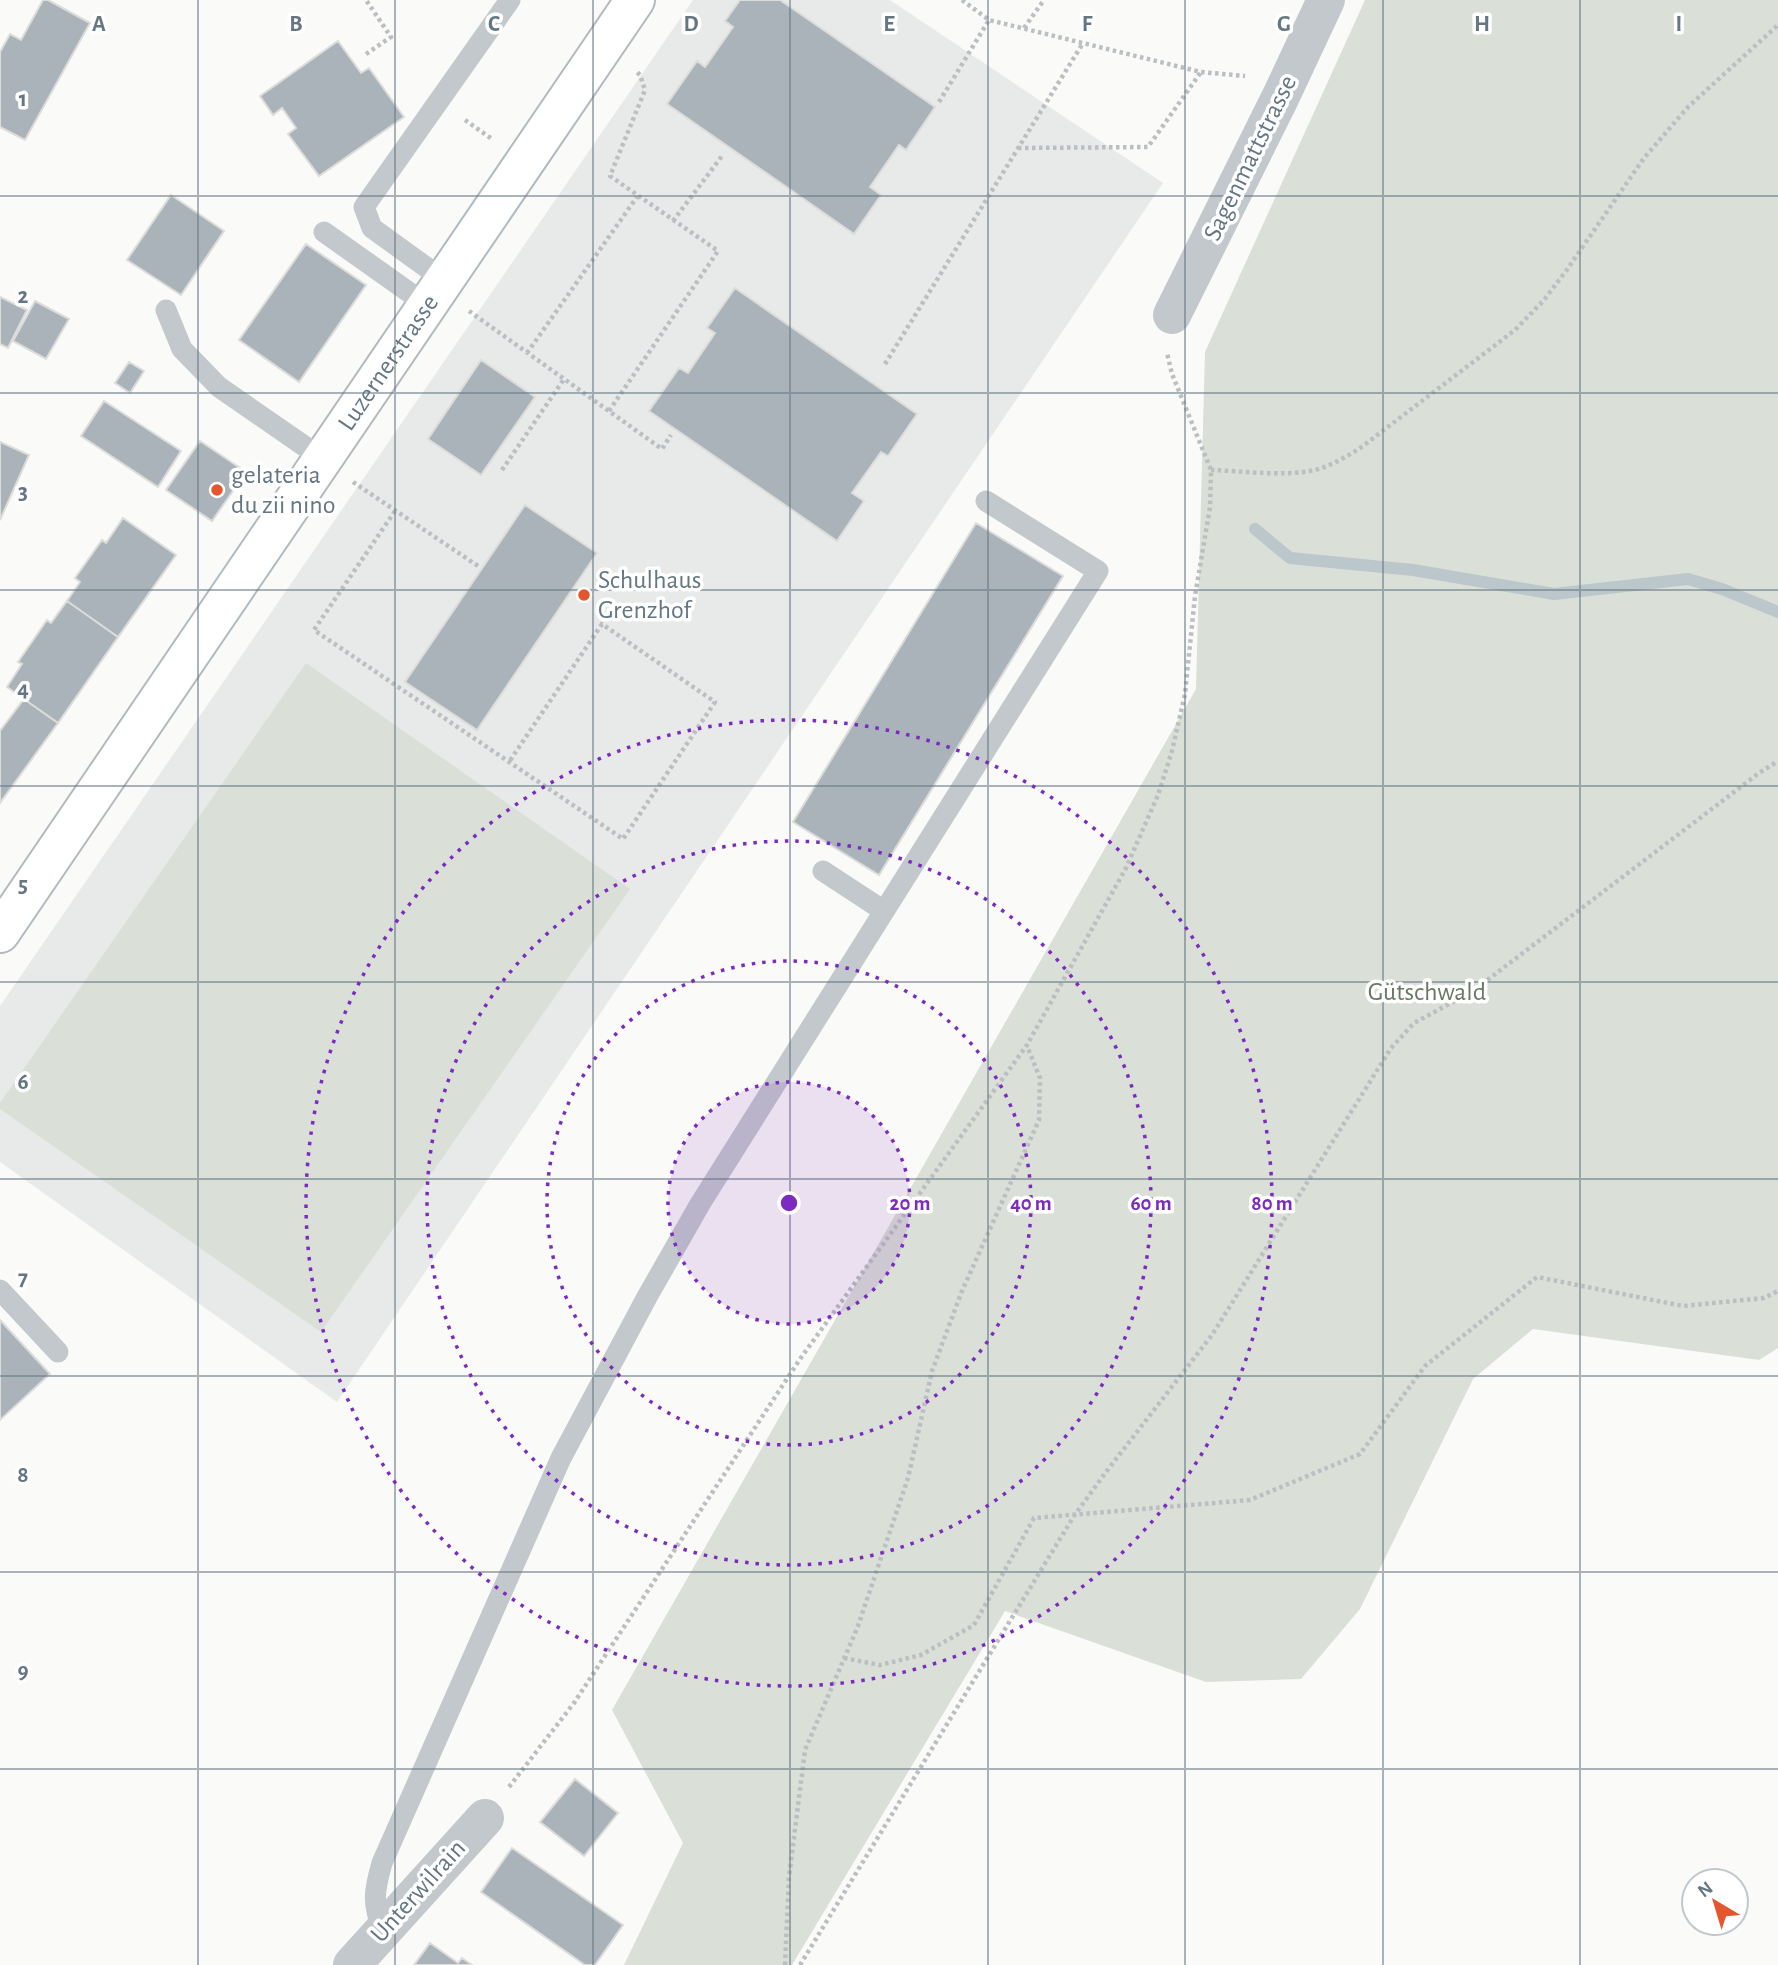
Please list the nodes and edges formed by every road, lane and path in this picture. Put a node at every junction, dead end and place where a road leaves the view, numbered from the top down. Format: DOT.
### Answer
graph roads {
  1 [pos="366,0"];
  2 [pos="510,0"];
  3 [pos="635,0"];
  4 [pos="962,0"];
  5 [pos="1044,0"];
  6 [pos="1326,0"];
  7 [pos="989,20"];
  8 [pos="1778,25"];
  9 [pos="1024,28"];
  10 [pos="1083,43"];
  11 [pos="366,54"];
  12 [pos="632,68"];
  13 [pos="1201,72"];
  14 [pos="1288,81"];
  15 [pos="438,101"];
  16 [pos="939,102"];
  17 [pos="499,144"];
  18 [pos="1018,148"];
  19 [pos="722,156"];
  20 [pos="637,197"];
  21 [pos="673,221"];
  22 [pos="324,232"];
  23 [pos="446,298"];
  24 [pos="166,310"];
  25 [pos="1172,315"];
  26 [pos="527,353"];
  27 [pos="885,364"];
  28 [pos="564,379"];
  29 [pos="609,411"];
  30 [pos="671,435"];
  31 [pos="336,470"];
  32 [pos="502,470"];
  33 [pos="1211,470"];
  34 [pos="986,501"];
  35 [pos="395,511"];
  36 [pos="478,566"];
  37 [pos="1778,761"];
  38 [pos="509,762"];
  39 [pos="823,871"];
  40 [pos="884,911"];
  41 [pos="0,933"];
  42 [pos="1027,1045"];
  43 [pos="0,1290"];
  44 [pos="1778,1291"];
  45 [pos="58,1352"];
  46 [pos="1074,1516"];
  47 [pos="844,1658"];
  48 [pos="485,1818"];
  49 [pos="383,1931"];
  50 [pos="352,1965"];
  51 [pos="785,1965"];
  52 [pos="800,1965"];
  1 -- 11 [label="path"];
  2 -- 15 [label="lane"];
  3 -- 23 [label="main road, Luzernerstrasse"];
  4 -- 7 [label="path"];
  5 -- 9 [label="path"];
  6 -- 14 [label="street, Sagenmattstrasse"];
  7 -- 9 [label="path"];
  7 -- 16 [label="path"];
  8 -- 33 [label="path"];
  9 -- 10 [label="path"];
  10 -- 13 [label="path"];
  10 -- 18 [label="path"];
  12 -- 20 [label="path"];
  13 -- 14 [label="path"];
  13 -- 18 [label="path"];
  14 -- 25 [label="street, Sagenmattstrasse"];
  15 -- 17 [label="path"];
  15 -- 23 [label="lane"];
  18 -- 27 [label="path"];
  19 -- 21 [label="path"];
  20 -- 21 [label="path"];
  20 -- 26 [label="path"];
  21 -- 29 [label="path"];
  22 -- 23 [label="lane"];
  23 -- 26 [label="path"];
  23 -- 31 [label="main road, Luzernerstrasse"];
  24 -- 31 [label="lane"];
  25 -- 33 [label="path"];
  26 -- 28 [label="path"];
  28 -- 29 [label="path"];
  28 -- 32 [label="path"];
  29 -- 30 [label="path"];
  31 -- 35 [label="path"];
  31 -- 41 [label="main road, Luzernerstrasse"];
  33 -- 42 [label="path"];
  34 -- 40 [label="lane"];
  35 -- 36 [label="path"];
  35 -- 38 [label="path"];
  37 -- 46 [label="path"];
  38 -- 38 [label="path"];
  39 -- 40 [label="lane"];
  40 -- 49 [label="lane"];
  42 -- 47 [label="path"];
  42 -- 48 [label="path"];
  43 -- 45 [label="lane"];
  44 -- 46 [label="path"];
  46 -- 47 [label="path"];
  46 -- 52 [label="path"];
  47 -- 51 [label="path"];
  48 -- 49 [label="street, Unterwilrain"];
  49 -- 50 [label="street, Unterwilrain"];
}
